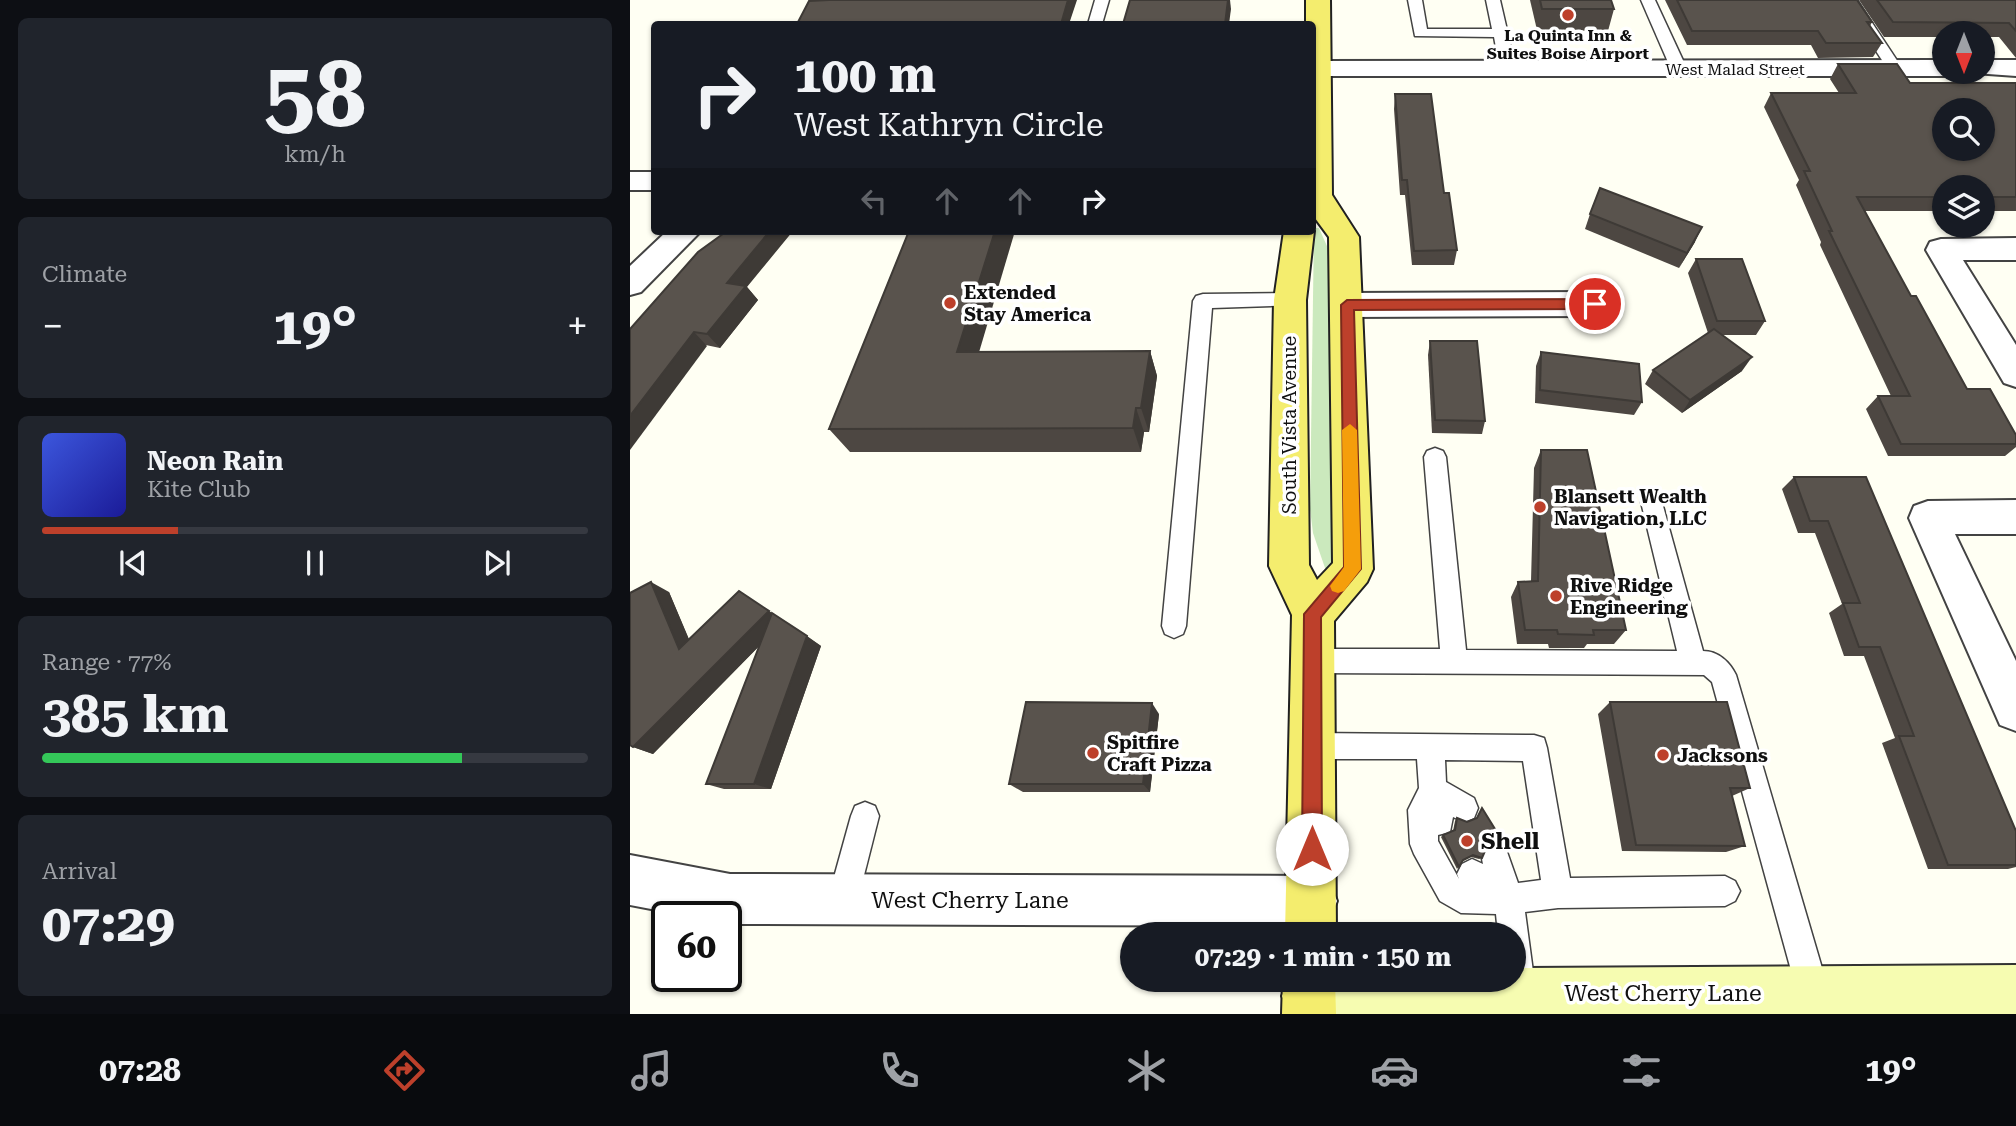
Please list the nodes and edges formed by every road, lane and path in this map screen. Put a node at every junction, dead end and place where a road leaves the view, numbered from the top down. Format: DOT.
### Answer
graph roads {
  1 [pos="1102,0"];
  2 [pos="1318,0"];
  3 [pos="1415,0"];
  4 [pos="1493,0"];
  5 [pos="1648,0"];
  6 [pos="1850,0"];
  7 [pos="1096,21"];
  8 [pos="1500,33"];
  9 [pos="1316,57"];
  10 [pos="1894,68"];
  11 [pos="1932,68"];
  12 [pos="1995,68"];
  13 [pos="2016,68"];
  14 [pos="1508,69"];
  15 [pos="1679,69"];
  16 [pos="1316,86"];
  17 [pos="630,181"];
  18 [pos="651,181"];
  19 [pos="1316,201"];
  20 [pos="682,235"];
  21 [pos="1298,235"];
  22 [pos="2016,249"];
  23 [pos="630,284"];
  24 [pos="1290,300"];
  25 [pos="1595,304"];
  26 [pos="1347,305"];
  27 [pos="2016,374"];
  28 [pos="1435,457"];
  29 [pos="1651,502"];
  30 [pos="2016,517"];
  31 [pos="1312,614"];
  32 [pos="1174,626"];
  33 [pos="1312,661"];
  34 [pos="1454,661"];
  35 [pos="1693,662"];
  36 [pos="2016,709"];
  37 [pos="1312,746"];
  38 [pos="1430,746"];
  39 [pos="1433,790"];
  40 [pos="1464,808"];
  41 [pos="865,816"];
  42 [pos="1440,822"];
  43 [pos="1484,866"];
  44 [pos="630,880"];
  45 [pos="1725,891"];
  46 [pos="1558,893"];
  47 [pos="843,899"];
  48 [pos="1509,899"];
  49 [pos="1311,918"];
  50 [pos="1512,922"];
  51 [pos="2016,991"];
  52 [pos="1813,992"];
  53 [pos="1520,994"];
  54 [pos="1309,997"];
  1 -- 7 [label="lane"];
  2 -- 9 [label="main road"];
  3 -- 8 [label="lane"];
  4 -- 8 [label="lane"];
  5 -- 15 [label="lane"];
  6 -- 10 [label="lane"];
  8 -- 14 [label="lane"];
  10 -- 11 [label="street, West Malad Street"];
  10 -- 15 [label="street, West Malad Street"];
  12 -- 13 [label="street"];
  14 -- 15 [label="street, West Malad Street"];
  14 -- 16 [label="street, West Malad Street"];
  17 -- 18 [label="street"];
  19 -- 26 [label="main road"];
  20 -- 23 [label="street"];
  21 -- 24 [label="main road, South Vista Avenue"];
  22 -- 27 [label="street"];
  24 -- 31 [label="main road, South Vista Avenue"];
  24 -- 32 [label="lane"];
  25 -- 26 [label="street"];
  26 -- 31 [label="main road"];
  28 -- 34 [label="lane"];
  29 -- 35 [label="lane"];
  30 -- 36 [label="street"];
  31 -- 33 [label="main road, South Vista Avenue"];
  33 -- 34 [label="lane"];
  33 -- 37 [label="main road, South Vista Avenue"];
  34 -- 35 [label="lane"];
  35 -- 52 [label="lane"];
  37 -- 38 [label="lane"];
  37 -- 49 [label="main road, South Vista Avenue"];
  38 -- 39 [label="lane"];
  38 -- 46 [label="lane"];
  39 -- 40 [label="lane"];
  39 -- 42 [label="lane"];
  39 -- 48 [label="lane"];
  41 -- 47 [label="lane"];
  43 -- 48 [label="lane"];
  44 -- 47 [label="street, West Cherry Lane"];
  45 -- 46 [label="lane"];
  46 -- 48 [label="lane"];
  47 -- 49 [label="street, West Cherry Lane"];
  48 -- 50 [label="lane"];
  51 -- 52 [label="street, West Cherry Lane"];
  52 -- 53 [label="street, West Cherry Lane"];
  53 -- 54 [label="street, West Cherry Lane"];
}
